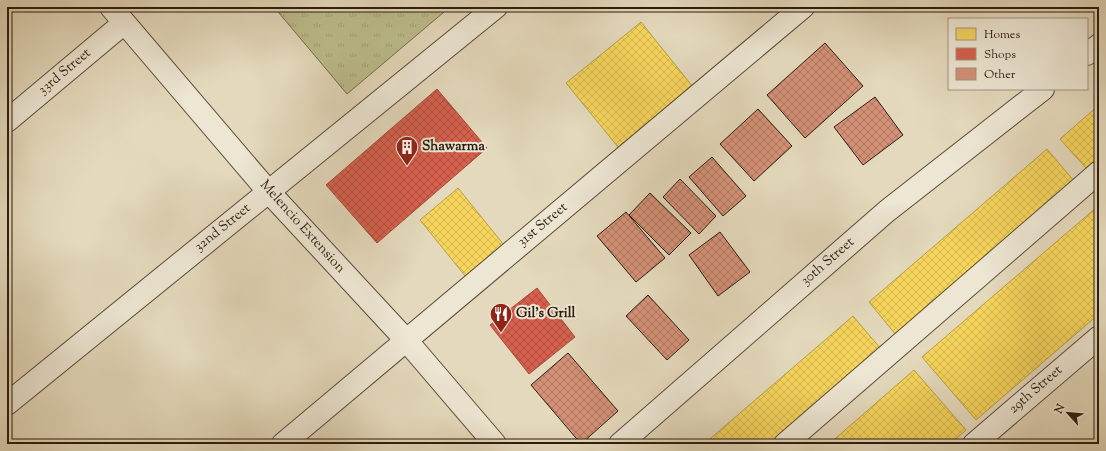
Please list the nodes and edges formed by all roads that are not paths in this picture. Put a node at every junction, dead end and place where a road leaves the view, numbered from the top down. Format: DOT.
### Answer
graph roads {
  1 [pos="803,7"];
  2 [pos="493,8"];
  3 [pos="117,15"];
  4 [pos="1099,45"];
  5 [pos="1088,53"];
  6 [pos="1042,90"];
  7 [pos="7,121"];
  8 [pos="1099,172"];
  9 [pos="268,191"];
  10 [pos="1099,337"];
  11 [pos="406,340"];
  12 [pos="7,404"];
  13 [pos="283,444"];
  14 [pos="495,444"];
  15 [pos="620,444"];
  16 [pos="785,444"];
  17 [pos="974,444"];
  1 -- 11 [label="street, 31st Street"];
  2 -- 9 [label="street, 32nd Street"];
  3 -- 7 [label="street, 33rd Street"];
  3 -- 9 [label="street, Melencio Extension"];
  4 -- 5 [label="street"];
  6 -- 15 [label="street, 30th Street"];
  8 -- 16 [label="street"];
  9 -- 11 [label="street, Melencio Extension"];
  9 -- 12 [label="street, 32nd Street"];
  10 -- 17 [label="street, 29th Street"];
  11 -- 13 [label="street, 31st Street"];
  11 -- 14 [label="street, Melencio Extension"];
}
